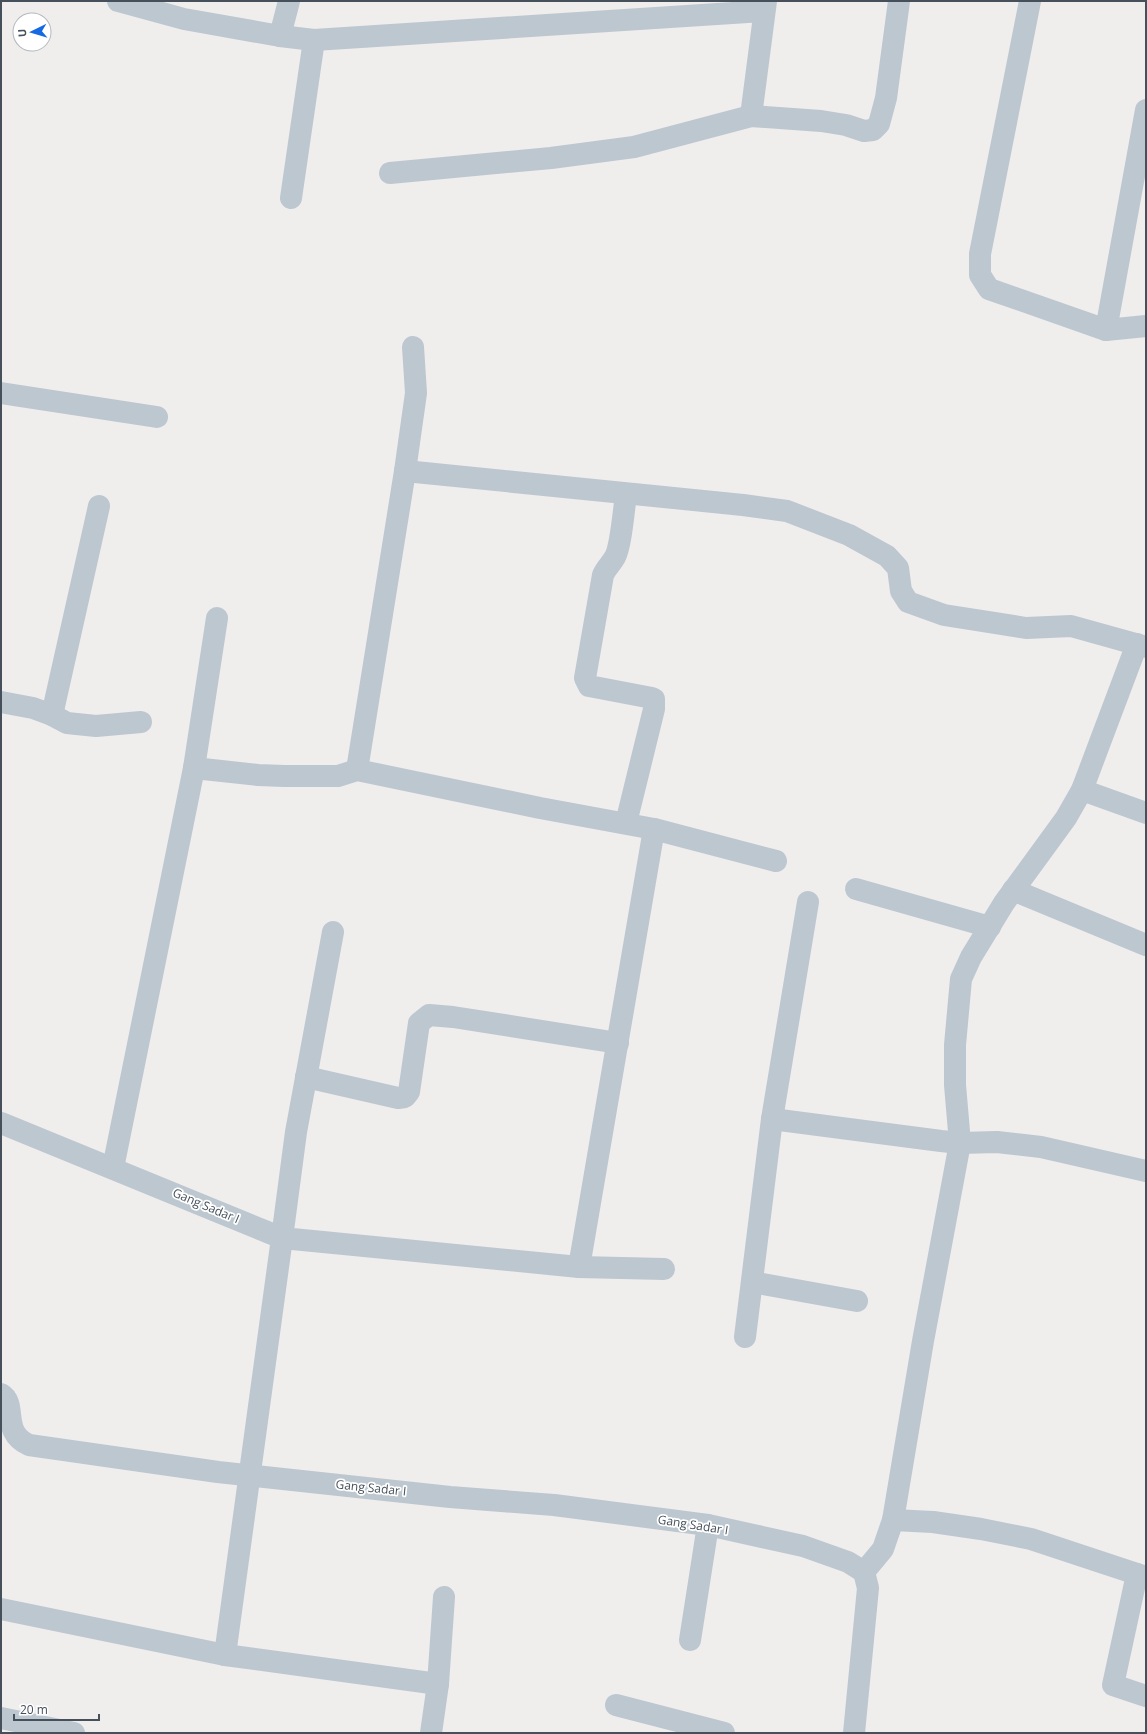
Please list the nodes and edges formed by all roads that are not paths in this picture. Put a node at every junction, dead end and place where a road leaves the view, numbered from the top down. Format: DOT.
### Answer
graph roads {
  1 [pos="118,1"];
  2 [pos="289,1"];
  3 [pos="899,1"];
  4 [pos="1030,1"];
  5 [pos="155,6"];
  6 [pos="765,6"];
  7 [pos="280,36"];
  8 [pos="314,40"];
  9 [pos="1146,110"];
  10 [pos="751,116"];
  11 [pos="390,173"];
  12 [pos="290,198"];
  13 [pos="1146,326"];
  14 [pos="1106,330"];
  15 [pos="413,347"];
  16 [pos="1,393"];
  17 [pos="157,417"];
  18 [pos="405,471"];
  19 [pos="626,494"];
  20 [pos="99,506"];
  21 [pos="217,618"];
  22 [pos="1142,646"];
  23 [pos="1,702"];
  24 [pos="52,715"];
  25 [pos="142,722"];
  26 [pos="194,768"];
  27 [pos="357,770"];
  28 [pos="1082,790"];
  29 [pos="1146,812"];
  30 [pos="626,823"];
  31 [pos="654,829"];
  32 [pos="776,862"];
  33 [pos="856,889"];
  34 [pos="1013,890"];
  35 [pos="808,902"];
  36 [pos="990,927"];
  37 [pos="333,932"];
  38 [pos="1146,945"];
  39 [pos="618,1043"];
  40 [pos="306,1077"];
  41 [pos="772,1118"];
  42 [pos="1,1123"];
  43 [pos="960,1143"];
  44 [pos="113,1168"];
  45 [pos="1146,1171"];
  46 [pos="282,1238"];
  47 [pos="579,1267"];
  48 [pos="664,1269"];
  49 [pos="752,1282"];
  50 [pos="857,1301"];
  51 [pos="745,1337"];
  52 [pos="1,1394"];
  53 [pos="250,1475"];
  54 [pos="893,1520"];
  55 [pos="708,1525"];
  56 [pos="864,1572"];
  57 [pos="1141,1576"];
  58 [pos="444,1596"];
  59 [pos="1,1609"];
  60 [pos="690,1640"];
  61 [pos="225,1655"];
  62 [pos="438,1684"];
  63 [pos="1146,1696"];
  64 [pos="616,1705"];
  65 [pos="1,1718"];
  66 [pos="74,1733"];
  67 [pos="431,1733"];
  68 [pos="724,1733"];
  69 [pos="854,1733"];
  1 -- 5 [label="street"];
  2 -- 7 [label="street"];
  3 -- 10 [label="street"];
  4 -- 14 [label="street"];
  5 -- 7 [label="street"];
  6 -- 8 [label="street"];
  6 -- 10 [label="street"];
  7 -- 8 [label="street"];
  8 -- 12 [label="street"];
  9 -- 14 [label="street"];
  10 -- 11 [label="street"];
  13 -- 14 [label="street"];
  15 -- 18 [label="street"];
  16 -- 17 [label="street"];
  18 -- 19 [label="street"];
  18 -- 27 [label="street"];
  19 -- 22 [label="street"];
  19 -- 30 [label="street"];
  20 -- 24 [label="street"];
  21 -- 26 [label="street"];
  22 -- 28 [label="street"];
  23 -- 24 [label="street"];
  24 -- 25 [label="street"];
  26 -- 27 [label="street"];
  26 -- 44 [label="street"];
  27 -- 30 [label="street"];
  28 -- 29 [label="street"];
  28 -- 34 [label="street"];
  30 -- 31 [label="street"];
  31 -- 32 [label="street"];
  31 -- 39 [label="street"];
  33 -- 36 [label="street"];
  34 -- 36 [label="street"];
  34 -- 38 [label="street"];
  35 -- 41 [label="street"];
  36 -- 43 [label="street"];
  37 -- 40 [label="street"];
  39 -- 40 [label="street"];
  39 -- 47 [label="street"];
  40 -- 46 [label="street"];
  41 -- 43 [label="street"];
  41 -- 49 [label="street"];
  42 -- 44 [label="street, Gang Sadar I"];
  43 -- 45 [label="street"];
  43 -- 54 [label="street"];
  44 -- 46 [label="street, Gang Sadar I"];
  46 -- 47 [label="street, Gang Sadar I"];
  46 -- 53 [label="street"];
  47 -- 48 [label="street, Gang Sadar I"];
  49 -- 50 [label="street"];
  49 -- 51 [label="street"];
  52 -- 53 [label="street, Gang Sadar I"];
  53 -- 55 [label="street, Gang Sadar I"];
  53 -- 61 [label="street"];
  54 -- 56 [label="street"];
  54 -- 57 [label="street"];
  55 -- 56 [label="street, Gang Sadar I"];
  55 -- 60 [label="street"];
  56 -- 69 [label="street"];
  57 -- 63 [label="street"];
  58 -- 62 [label="street"];
  59 -- 61 [label="street"];
  61 -- 62 [label="street"];
  62 -- 67 [label="street"];
  64 -- 68 [label="street"];
  65 -- 66 [label="street"];
}
